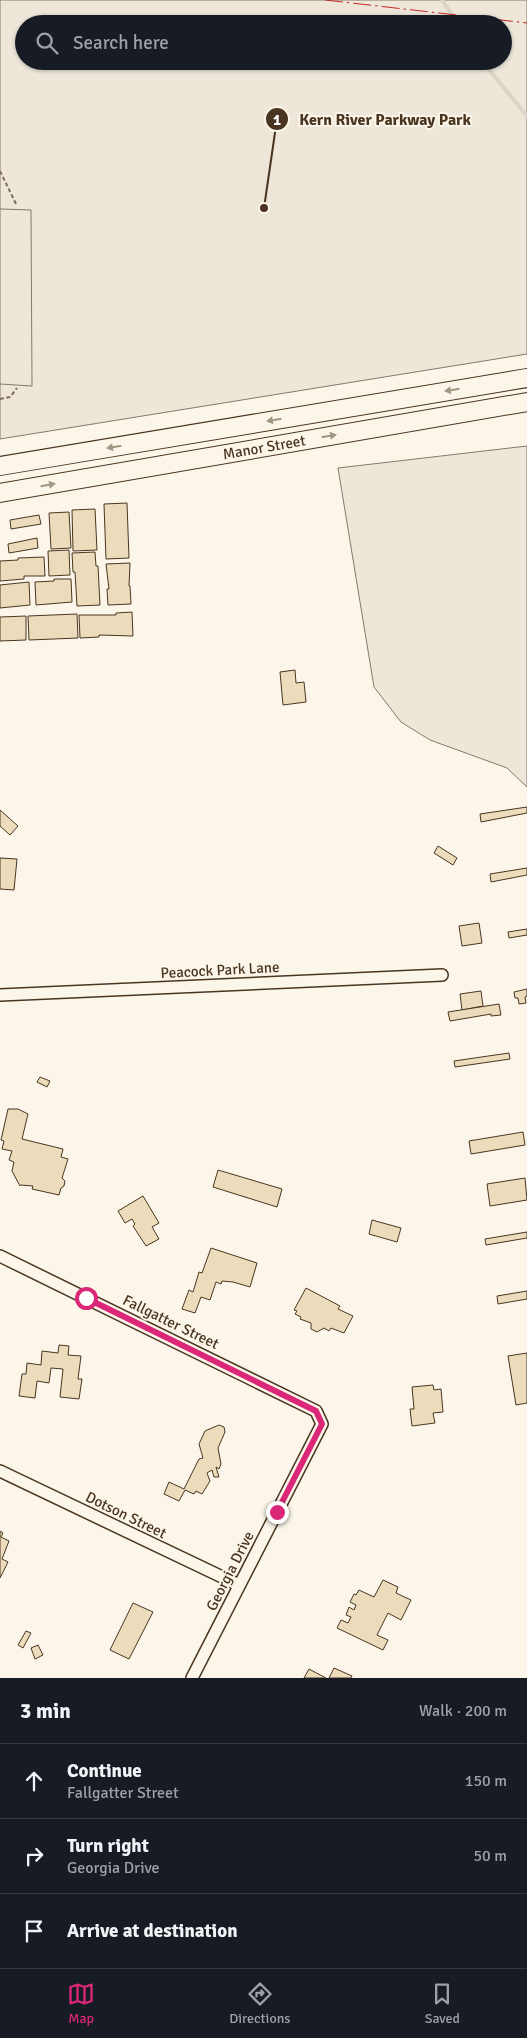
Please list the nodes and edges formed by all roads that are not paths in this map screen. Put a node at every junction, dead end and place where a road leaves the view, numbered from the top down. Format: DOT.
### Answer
graph roads {
  1 [pos="527,378"];
  2 [pos="527,402"];
  3 [pos="0,466"];
  4 [pos="0,493"];
  5 [pos="442,975"];
  6 [pos="0,996"];
  7 [pos="0,1256"];
  8 [pos="322,1424"];
  9 [pos="0,1471"];
  10 [pos="239,1585"];
  11 [pos="192,1678"];
  1 -- 3 [label="main road, Manor Street, one-way"];
  4 -- 2 [label="main road, Manor Street, one-way"];
  5 -- 6 [label="street, Peacock Park Lane"];
  7 -- 8 [label="street, Fallgatter Street"];
  8 -- 10 [label="street, Georgia Drive"];
  9 -- 10 [label="street, Dotson Street"];
  10 -- 11 [label="street, Georgia Drive"];
}
